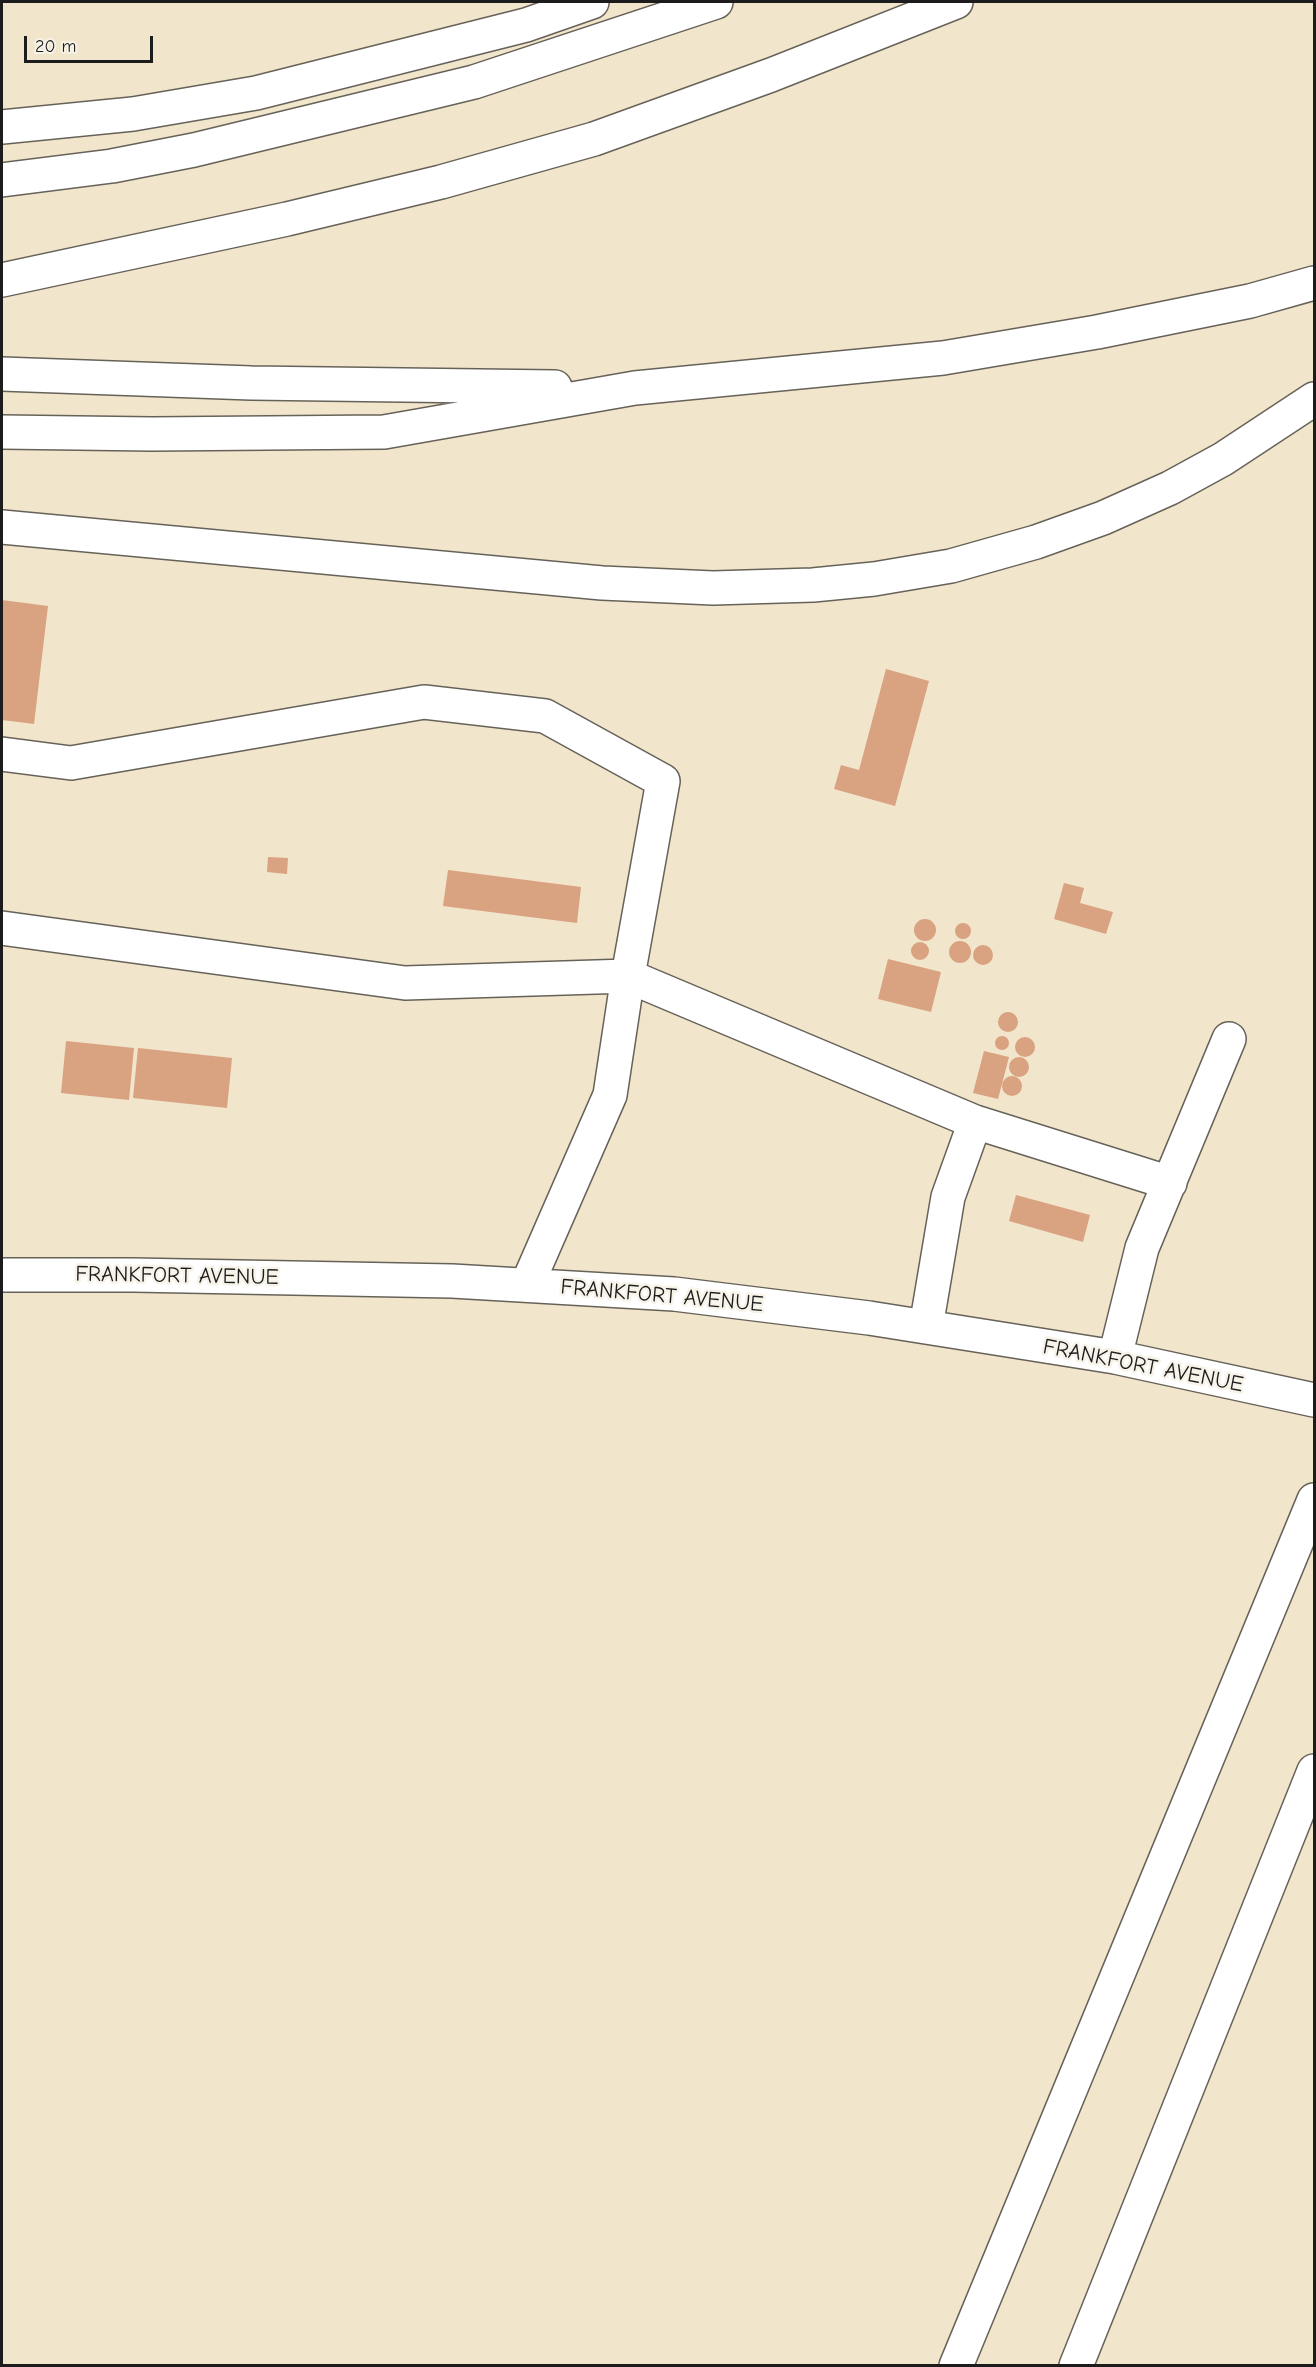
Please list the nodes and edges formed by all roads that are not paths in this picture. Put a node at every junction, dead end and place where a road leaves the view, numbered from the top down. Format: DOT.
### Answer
graph roads {
  1 [pos="592,2"];
  2 [pos="716,2"];
  3 [pos="956,2"];
  4 [pos="2,127"];
  5 [pos="2,180"];
  6 [pos="2,280"];
  7 [pos="1314,283"];
  8 [pos="2,374"];
  9 [pos="635,388"];
  10 [pos="1314,399"];
  11 [pos="2,432"];
  12 [pos="2,526"];
  13 [pos="2,754"];
  14 [pos="2,928"];
  15 [pos="628,976"];
  16 [pos="1229,1039"];
  17 [pos="975,1122"];
  18 [pos="1170,1183"];
  19 [pos="2,1275"];
  20 [pos="527,1285"];
  21 [pos="926,1327"];
  22 [pos="1115,1357"];
  23 [pos="1314,1400"];
  24 [pos="1309,1513"];
  25 [pos="1314,1771"];
  26 [pos="956,2366"];
  27 [pos="1076,2366"];
  1 -- 4 [label="main road"];
  2 -- 5 [label="main road"];
  3 -- 6 [label="main road"];
  7 -- 9 [label="main road"];
  8 -- 9 [label="main road"];
  9 -- 11 [label="main road"];
  10 -- 12 [label="main road"];
  13 -- 15 [label="main road"];
  14 -- 15 [label="main road"];
  15 -- 17 [label="main road"];
  15 -- 20 [label="main road"];
  16 -- 18 [label="main road"];
  17 -- 18 [label="main road"];
  17 -- 21 [label="main road"];
  18 -- 22 [label="main road"];
  19 -- 20 [label="main road, FRANKFORT AVENUE"];
  20 -- 21 [label="main road, FRANKFORT AVENUE"];
  21 -- 22 [label="main road, FRANKFORT AVENUE"];
  22 -- 23 [label="main road, FRANKFORT AVENUE"];
  24 -- 26 [label="main road"];
  25 -- 27 [label="main road"];
}
